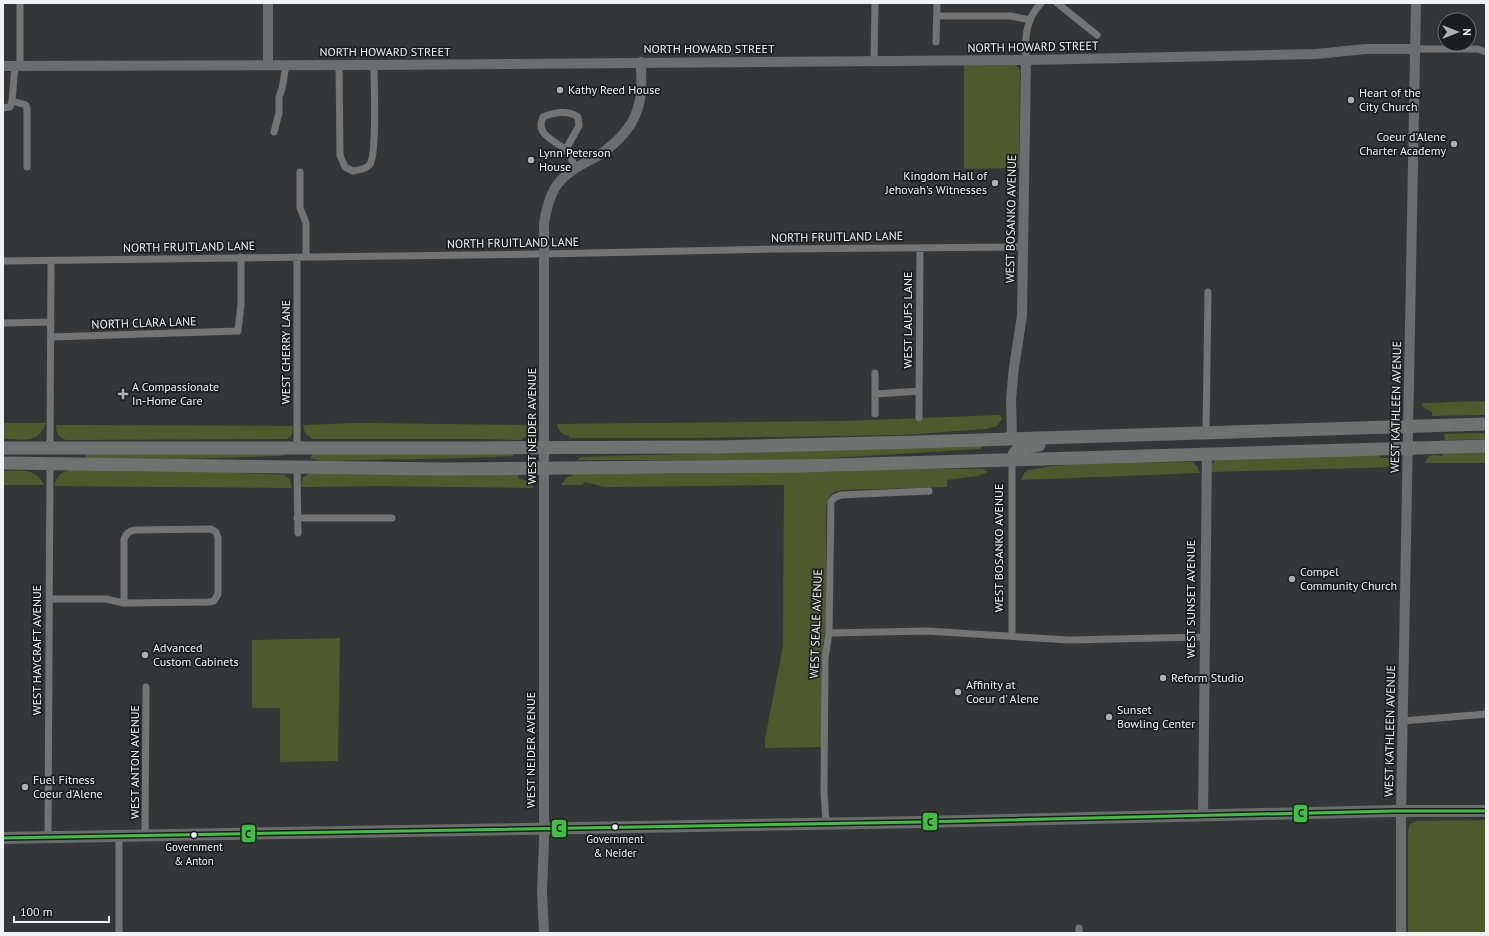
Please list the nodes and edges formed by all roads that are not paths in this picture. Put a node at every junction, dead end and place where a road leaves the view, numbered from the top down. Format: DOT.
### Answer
graph roads {
  1 [pos="20,3"];
  2 [pos="268,3"];
  3 [pos="875,3"];
  4 [pos="937,3"];
  5 [pos="1040,3"];
  6 [pos="1057,3"];
  7 [pos="1416,3"];
  8 [pos="937,16"];
  9 [pos="1030,20"];
  10 [pos="1097,35"];
  11 [pos="936,42"];
  12 [pos="1416,49"];
  13 [pos="1486,52"];
  14 [pos="1026,60"];
  15 [pos="874,61"];
  16 [pos="641,62"];
  17 [pos="268,65"];
  18 [pos="286,65"];
  19 [pos="339,65"];
  20 [pos="374,65"];
  21 [pos="3,66"];
  22 [pos="17,66"];
  23 [pos="12,101"];
  24 [pos="3,108"];
  25 [pos="274,132"];
  26 [pos="566,149"];
  27 [pos="27,167"];
  28 [pos="576,168"];
  29 [pos="300,172"];
  30 [pos="920,248"];
  31 [pos="1023,248"];
  32 [pos="544,254"];
  33 [pos="241,257"];
  34 [pos="297,257"];
  35 [pos="306,257"];
  36 [pos="3,261"];
  37 [pos="51,261"];
  38 [pos="1208,292"];
  39 [pos="51,322"];
  40 [pos="3,323"];
  41 [pos="51,337"];
  42 [pos="875,373"];
  43 [pos="919,391"];
  44 [pos="875,394"];
  45 [pos="875,414"];
  46 [pos="919,418"];
  47 [pos="1486,424"];
  48 [pos="1409,426"];
  49 [pos="1206,433"];
  50 [pos="1089,436"];
  51 [pos="1012,439"];
  52 [pos="1486,446"];
  53 [pos="297,447"];
  54 [pos="3,448"];
  55 [pos="50,448"];
  56 [pos="81,448"];
  57 [pos="324,448"];
  58 [pos="545,448"];
  59 [pos="1408,449"];
  60 [pos="1206,454"];
  61 [pos="1012,460"];
  62 [pos="944,462"];
  63 [pos="3,463"];
  64 [pos="23,463"];
  65 [pos="50,464"];
  66 [pos="266,467"];
  67 [pos="297,467"];
  68 [pos="545,468"];
  69 [pos="929,491"];
  70 [pos="297,518"];
  71 [pos="392,518"];
  72 [pos="298,533"];
  73 [pos="49,599"];
  74 [pos="124,603"];
  75 [pos="829,633"];
  76 [pos="1012,636"];
  77 [pos="1204,638"];
  78 [pos="146,687"];
  79 [pos="1486,714"];
  80 [pos="1403,721"];
  81 [pos="1401,811"];
  82 [pos="1486,811"];
  83 [pos="1203,816"];
  84 [pos="826,824"];
  85 [pos="544,829"];
  86 [pos="119,836"];
  87 [pos="145,836"];
  88 [pos="48,837"];
  89 [pos="3,838"];
  90 [pos="119,933"];
  91 [pos="544,933"];
  92 [pos="1401,933"];
  1 -- 22 [label="street"];
  2 -- 17 [label="street"];
  3 -- 15 [label="street"];
  4 -- 8 [label="street"];
  5 -- 9 [label="street, WEST BOSANKO AVENUE"];
  6 -- 10 [label="street"];
  7 -- 12 [label="street, WEST KATHLEEN AVENUE"];
  8 -- 9 [label="street"];
  8 -- 11 [label="street"];
  9 -- 14 [label="street, WEST BOSANKO AVENUE"];
  12 -- 13 [label="street"];
  12 -- 14 [label="street, NORTH HOWARD STREET"];
  12 -- 48 [label="street, WEST KATHLEEN AVENUE"];
  14 -- 15 [label="street, NORTH HOWARD STREET"];
  14 -- 31 [label="street, WEST BOSANKO AVENUE"];
  15 -- 16 [label="street, NORTH HOWARD STREET"];
  16 -- 20 [label="street, NORTH HOWARD STREET"];
  16 -- 28 [label="street, WEST NEIDER AVENUE"];
  17 -- 18 [label="street, NORTH HOWARD STREET"];
  17 -- 22 [label="street, NORTH HOWARD STREET"];
  18 -- 19 [label="street, NORTH HOWARD STREET"];
  18 -- 25 [label="street"];
  19 -- 20 [label="street, NORTH HOWARD STREET"];
  19 -- 20 [label="street"];
  21 -- 22 [label="street, NORTH HOWARD STREET"];
  22 -- 23 [label="street"];
  23 -- 24 [label="street"];
  23 -- 27 [label="street"];
  26 -- 26 [label="street"];
  26 -- 28 [label="street"];
  28 -- 32 [label="street, WEST NEIDER AVENUE"];
  29 -- 35 [label="street"];
  30 -- 31 [label="street, NORTH FRUITLAND LANE"];
  30 -- 32 [label="street, NORTH FRUITLAND LANE"];
  30 -- 43 [label="street, WEST LAUFS LANE"];
  31 -- 51 [label="street, WEST BOSANKO AVENUE"];
  32 -- 35 [label="street, NORTH FRUITLAND LANE"];
  32 -- 58 [label="street, WEST NEIDER AVENUE"];
  33 -- 34 [label="street, NORTH FRUITLAND LANE"];
  33 -- 37 [label="street, NORTH FRUITLAND LANE"];
  33 -- 41 [label="street, NORTH CLARA LANE"];
  34 -- 35 [label="street, NORTH FRUITLAND LANE"];
  34 -- 53 [label="street, WEST CHERRY LANE"];
  36 -- 37 [label="street, NORTH FRUITLAND LANE"];
  37 -- 39 [label="street"];
  38 -- 49 [label="street"];
  39 -- 40 [label="street"];
  39 -- 41 [label="street"];
  41 -- 55 [label="street"];
  42 -- 44 [label="street"];
  43 -- 44 [label="street"];
  43 -- 46 [label="street, WEST LAUFS LANE"];
  44 -- 45 [label="street"];
  47 -- 48 [label="highway"];
  48 -- 49 [label="highway"];
  48 -- 59 [label="street, WEST KATHLEEN AVENUE"];
  49 -- 50 [label="highway"];
  50 -- 51 [label="highway"];
  50 -- 61 [label="highway"];
  51 -- 58 [label="highway"];
  51 -- 62 [label="highway"];
  52 -- 59 [label="highway"];
  53 -- 56 [label="highway"];
  53 -- 57 [label="highway"];
  53 -- 66 [label="highway"];
  54 -- 55 [label="highway"];
  55 -- 56 [label="highway"];
  55 -- 64 [label="highway"];
  56 -- 65 [label="highway"];
  57 -- 58 [label="highway"];
  57 -- 67 [label="highway"];
  58 -- 68 [label="street, WEST NEIDER AVENUE"];
  59 -- 60 [label="highway"];
  59 -- 80 [label="street, WEST KATHLEEN AVENUE"];
  60 -- 61 [label="highway"];
  60 -- 77 [label="street, WEST SUNSET AVENUE"];
  61 -- 62 [label="highway"];
  61 -- 76 [label="street, WEST BOSANKO AVENUE"];
  62 -- 68 [label="highway"];
  63 -- 64 [label="highway"];
  64 -- 65 [label="highway"];
  65 -- 66 [label="highway"];
  65 -- 73 [label="street, WEST HAYCRAFT AVENUE"];
  66 -- 67 [label="highway"];
  67 -- 68 [label="highway"];
  67 -- 70 [label="street"];
  68 -- 85 [label="street, WEST NEIDER AVENUE"];
  69 -- 75 [label="street, WEST SEALE AVENUE"];
  70 -- 71 [label="street"];
  70 -- 72 [label="street"];
  73 -- 74 [label="street"];
  73 -- 88 [label="street, WEST HAYCRAFT AVENUE"];
  74 -- 74 [label="street"];
  75 -- 76 [label="street"];
  75 -- 84 [label="street, WEST SEALE AVENUE"];
  76 -- 77 [label="street"];
  77 -- 83 [label="street, WEST SUNSET AVENUE"];
  78 -- 87 [label="street, WEST ANTON AVENUE"];
  79 -- 80 [label="street"];
  80 -- 81 [label="street, WEST KATHLEEN AVENUE"];
  81 -- 82 [label="main road"];
  81 -- 83 [label="main road"];
  81 -- 92 [label="street, WEST KATHLEEN AVENUE"];
  83 -- 84 [label="main road"];
  84 -- 85 [label="main road"];
  85 -- 87 [label="main road"];
  85 -- 91 [label="street, WEST NEIDER AVENUE"];
  86 -- 87 [label="main road"];
  86 -- 88 [label="main road"];
  86 -- 90 [label="street"];
  88 -- 89 [label="main road"];
}
